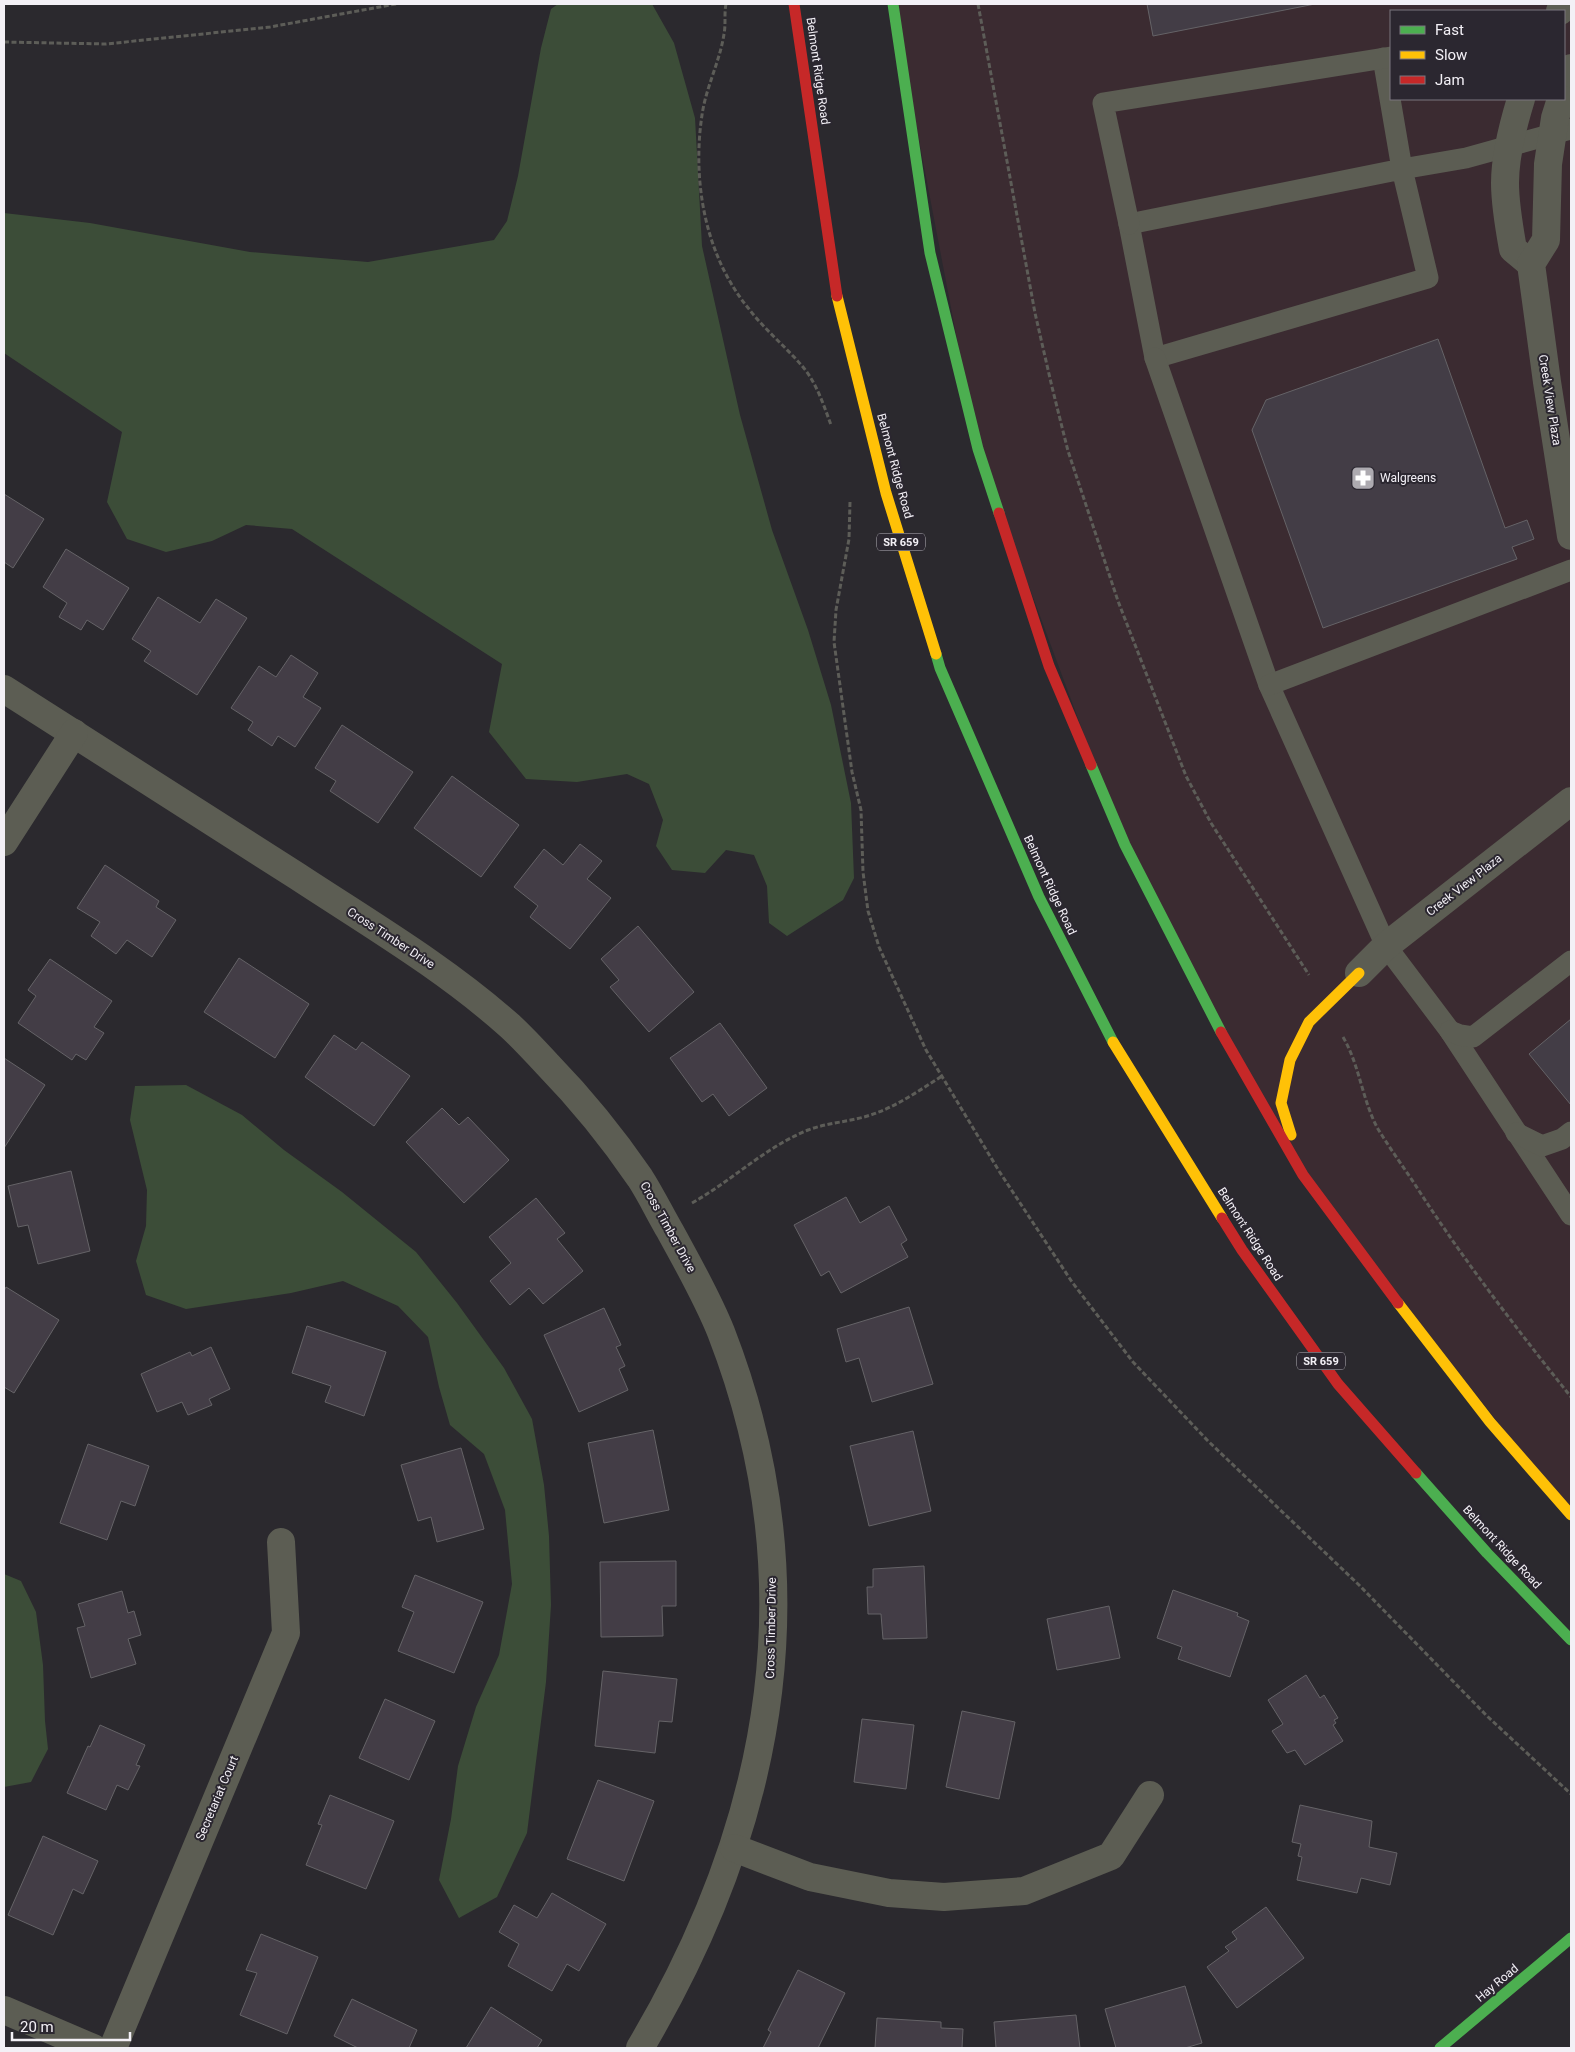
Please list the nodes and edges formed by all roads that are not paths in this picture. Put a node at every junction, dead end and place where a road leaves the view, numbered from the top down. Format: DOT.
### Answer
graph roads {
  1 [pos="794,4"];
  2 [pos="892,4"];
  3 [pos="1387,57"];
  4 [pos="1571,68"];
  5 [pos="1390,79"];
  6 [pos="1565,87"];
  7 [pos="1393,100"];
  8 [pos="1521,100"];
  9 [pos="1561,100"];
  10 [pos="1562,131"];
  11 [pos="1510,146"];
  12 [pos="1402,169"];
  13 [pos="1129,224"];
  14 [pos="1531,264"];
  15 [pos="1155,358"];
  16 [pos="1571,536"];
  17 [pos="1571,570"];
  18 [pos="1269,685"];
  19 [pos="4,688"];
  20 [pos="74,733"];
  21 [pos="1571,801"];
  22 [pos="4,842"];
  23 [pos="1386,946"];
  24 [pos="1571,961"];
  25 [pos="1359,973"];
  26 [pos="1450,1031"];
  27 [pos="1571,1132"];
  28 [pos="1516,1133"];
  29 [pos="1303,1175"];
  30 [pos="1571,1216"];
  31 [pos="1571,1515"];
  32 [pos="282,1542"];
  33 [pos="1571,1640"];
  34 [pos="1150,1795"];
  35 [pos="734,1848"];
  36 [pos="1571,1938"];
  37 [pos="4,2010"];
  38 [pos="93,2048"];
  39 [pos="113,2048"];
  40 [pos="640,2048"];
  41 [pos="1440,2048"];
  1 -- 33 [label="main road, Belmont Ridge Road / SR 659"];
  2 -- 29 [label="main road"];
  3 -- 5 [label="lane"];
  3 -- 13 [label="lane"];
  4 -- 6 [label="street"];
  7 -- 12 [label="lane"];
  8 -- 11 [label="street"];
  9 -- 10 [label="street"];
  10 -- 11 [label="lane"];
  10 -- 14 [label="street"];
  11 -- 12 [label="lane"];
  11 -- 14 [label="street"];
  12 -- 13 [label="lane"];
  12 -- 15 [label="lane"];
  13 -- 15 [label="lane"];
  14 -- 16 [label="street, Creek View Plaza"];
  15 -- 18 [label="lane"];
  17 -- 18 [label="lane"];
  18 -- 23 [label="lane"];
  19 -- 20 [label="street, Cross Timber Drive"];
  20 -- 22 [label="street"];
  20 -- 35 [label="street, Cross Timber Drive"];
  21 -- 23 [label="street, Creek View Plaza"];
  23 -- 25 [label="street, Creek View Plaza"];
  23 -- 26 [label="lane"];
  24 -- 26 [label="lane"];
  25 -- 29 [label="main road"];
  26 -- 28 [label="lane"];
  27 -- 28 [label="lane"];
  28 -- 30 [label="lane"];
  29 -- 31 [label="main road"];
  32 -- 39 [label="street, Secretariat Court"];
  34 -- 35 [label="street"];
  35 -- 40 [label="street, Cross Timber Drive"];
  36 -- 41 [label="main road, Hay Road"];
  37 -- 38 [label="street"];
}
